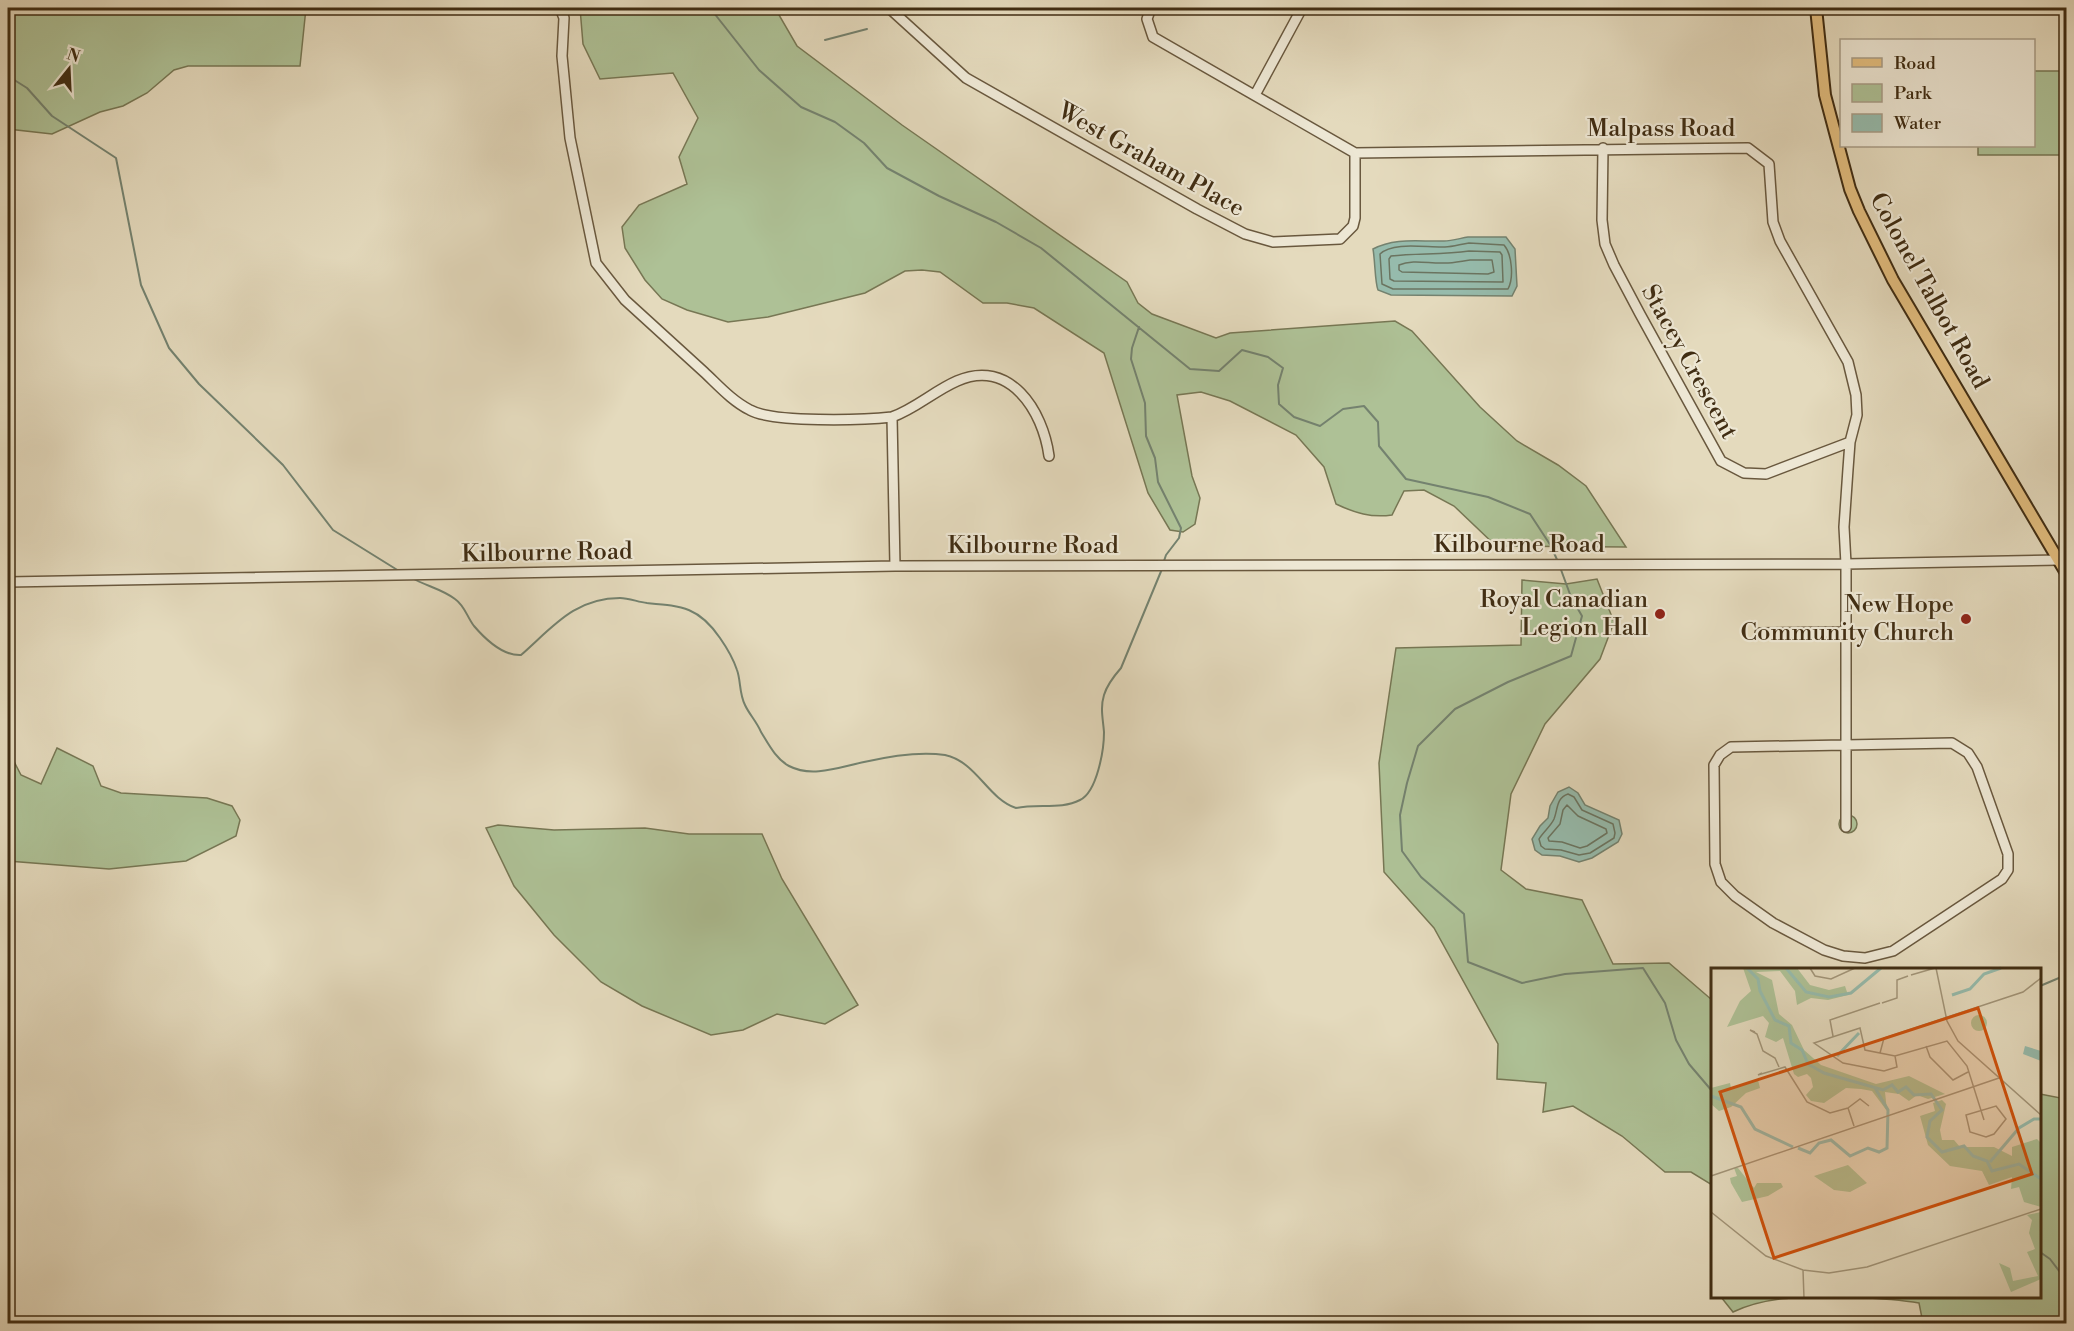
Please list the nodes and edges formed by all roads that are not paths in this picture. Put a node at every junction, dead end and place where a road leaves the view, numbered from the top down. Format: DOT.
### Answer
graph roads {
  1 [pos="560,8"];
  2 [pos="889,8"];
  3 [pos="1151,8"];
  4 [pos="1302,8"];
  5 [pos="1816,8"];
  6 [pos="1255,95"];
  7 [pos="1603,148"];
  8 [pos="1355,153"];
  9 [pos="891,417"];
  10 [pos="1850,442"];
  11 [pos="1049,456"];
  12 [pos="2059,560"];
  13 [pos="1846,564"];
  14 [pos="895,566"];
  15 [pos="2067,573"];
  16 [pos="8,582"];
  17 [pos="1845,632"];
  18 [pos="1760,633"];
  19 [pos="1847,745"];
  20 [pos="1846,827"];
  1 -- 9 [label="street"];
  2 -- 8 [label="street, West Graham Place"];
  3 -- 6 [label="street"];
  4 -- 6 [label="street"];
  5 -- 12 [label="main road, Colonel Talbot Road"];
  6 -- 8 [label="street"];
  7 -- 8 [label="street, Malpass Road"];
  7 -- 10 [label="street, Malpass Road"];
  7 -- 10 [label="street, Stacey Crescent"];
  9 -- 11 [label="street"];
  9 -- 14 [label="street"];
  10 -- 13 [label="street, Malpass Road"];
  12 -- 13 [label="street, Kilbourne Road"];
  12 -- 15 [label="main road, Colonel Talbot Road"];
  13 -- 14 [label="street, Kilbourne Road"];
  13 -- 17 [label="street, Malpass Road"];
  14 -- 16 [label="street, Kilbourne Road"];
  17 -- 18 [label="street"];
  17 -- 19 [label="street, Malpass Road"];
  19 -- 19 [label="street"];
  19 -- 20 [label="street, Malpass Road"];
}
